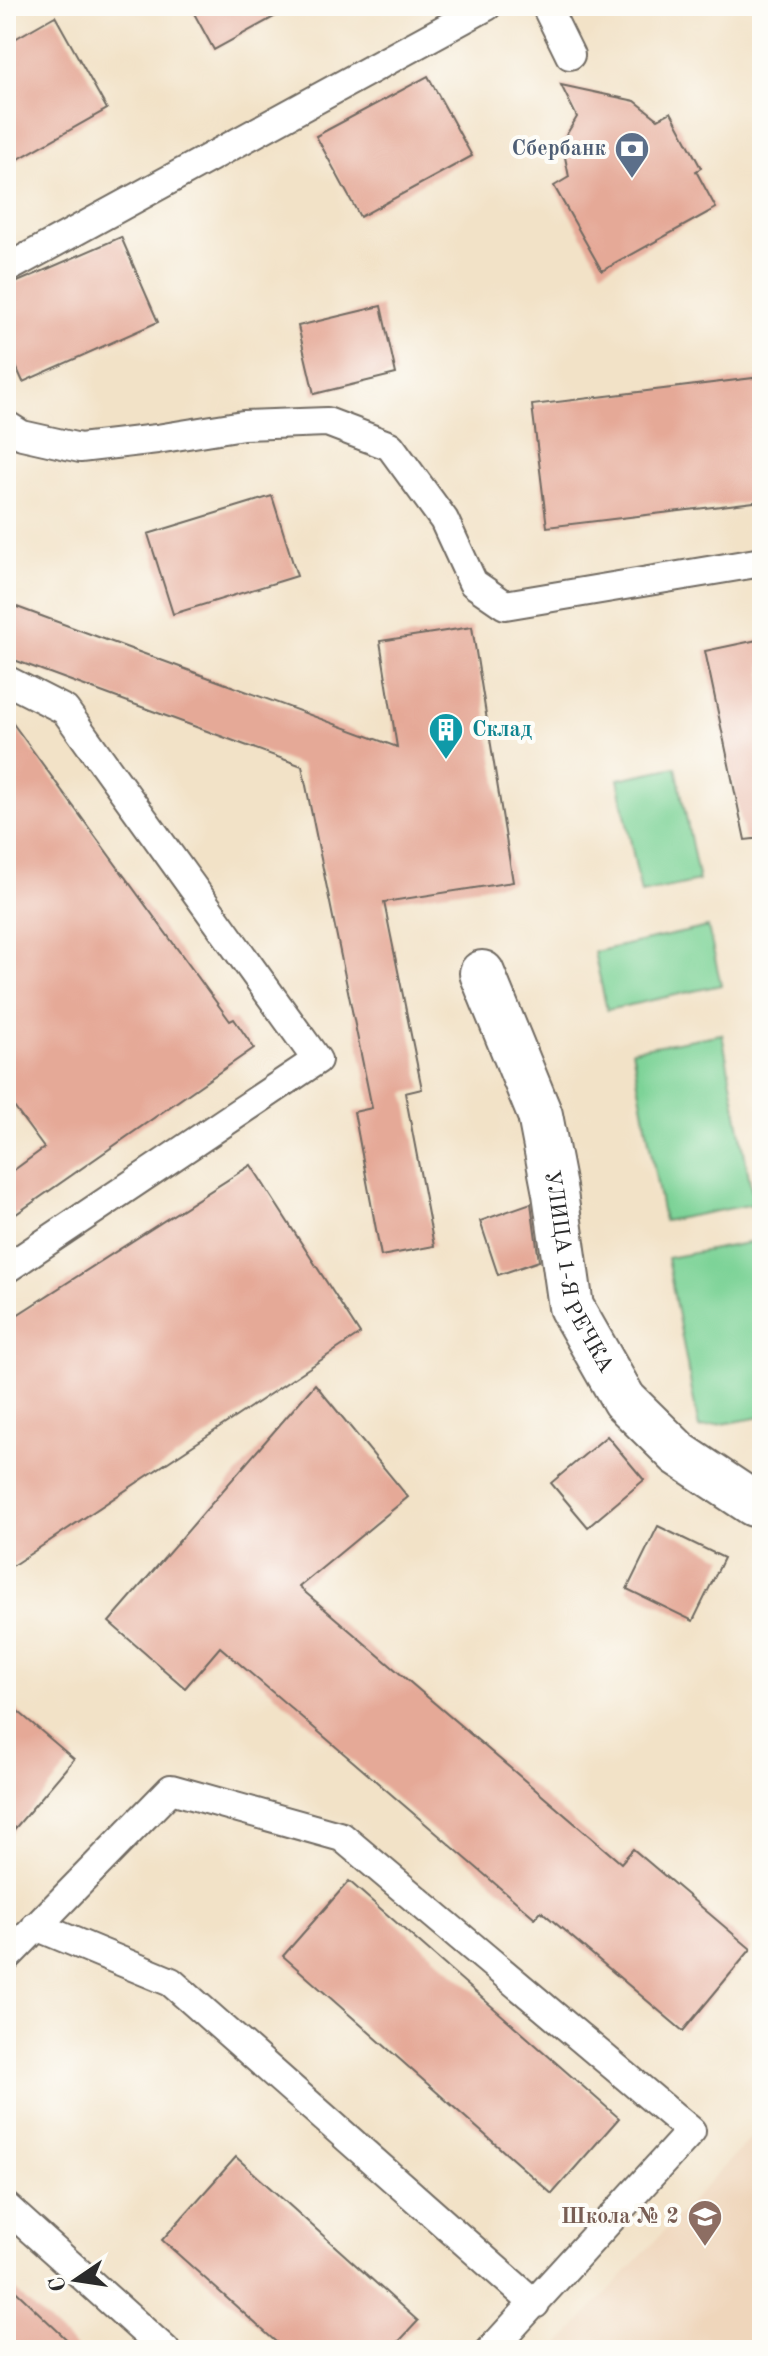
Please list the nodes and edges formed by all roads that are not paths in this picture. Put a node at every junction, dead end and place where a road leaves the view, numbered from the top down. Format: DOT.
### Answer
graph roads {
  1 [pos="487,6"];
  2 [pos="546,6"];
  3 [pos="570,55"];
  4 [pos="6,269"];
  5 [pos="6,425"];
  6 [pos="762,562"];
  7 [pos="6,680"];
  8 [pos="482,973"];
  9 [pos="6,1269"];
  10 [pos="762,1504"];
  11 [pos="36,1926"];
  12 [pos="6,1958"];
  13 [pos="6,2207"];
  14 [pos="535,2304"];
  15 [pos="165,2350"];
  16 [pos="491,2350"];
  1 -- 4 [label="lane"];
  2 -- 3 [label="lane"];
  5 -- 6 [label="lane"];
  7 -- 9 [label="lane"];
  8 -- 10 [label="street, УЛИЦА 1-Я РЕЧКА"];
  11 -- 12 [label="lane"];
  11 -- 14 [label="lane"];
  11 -- 14 [label="lane"];
  13 -- 15 [label="lane"];
  14 -- 16 [label="lane"];
}
